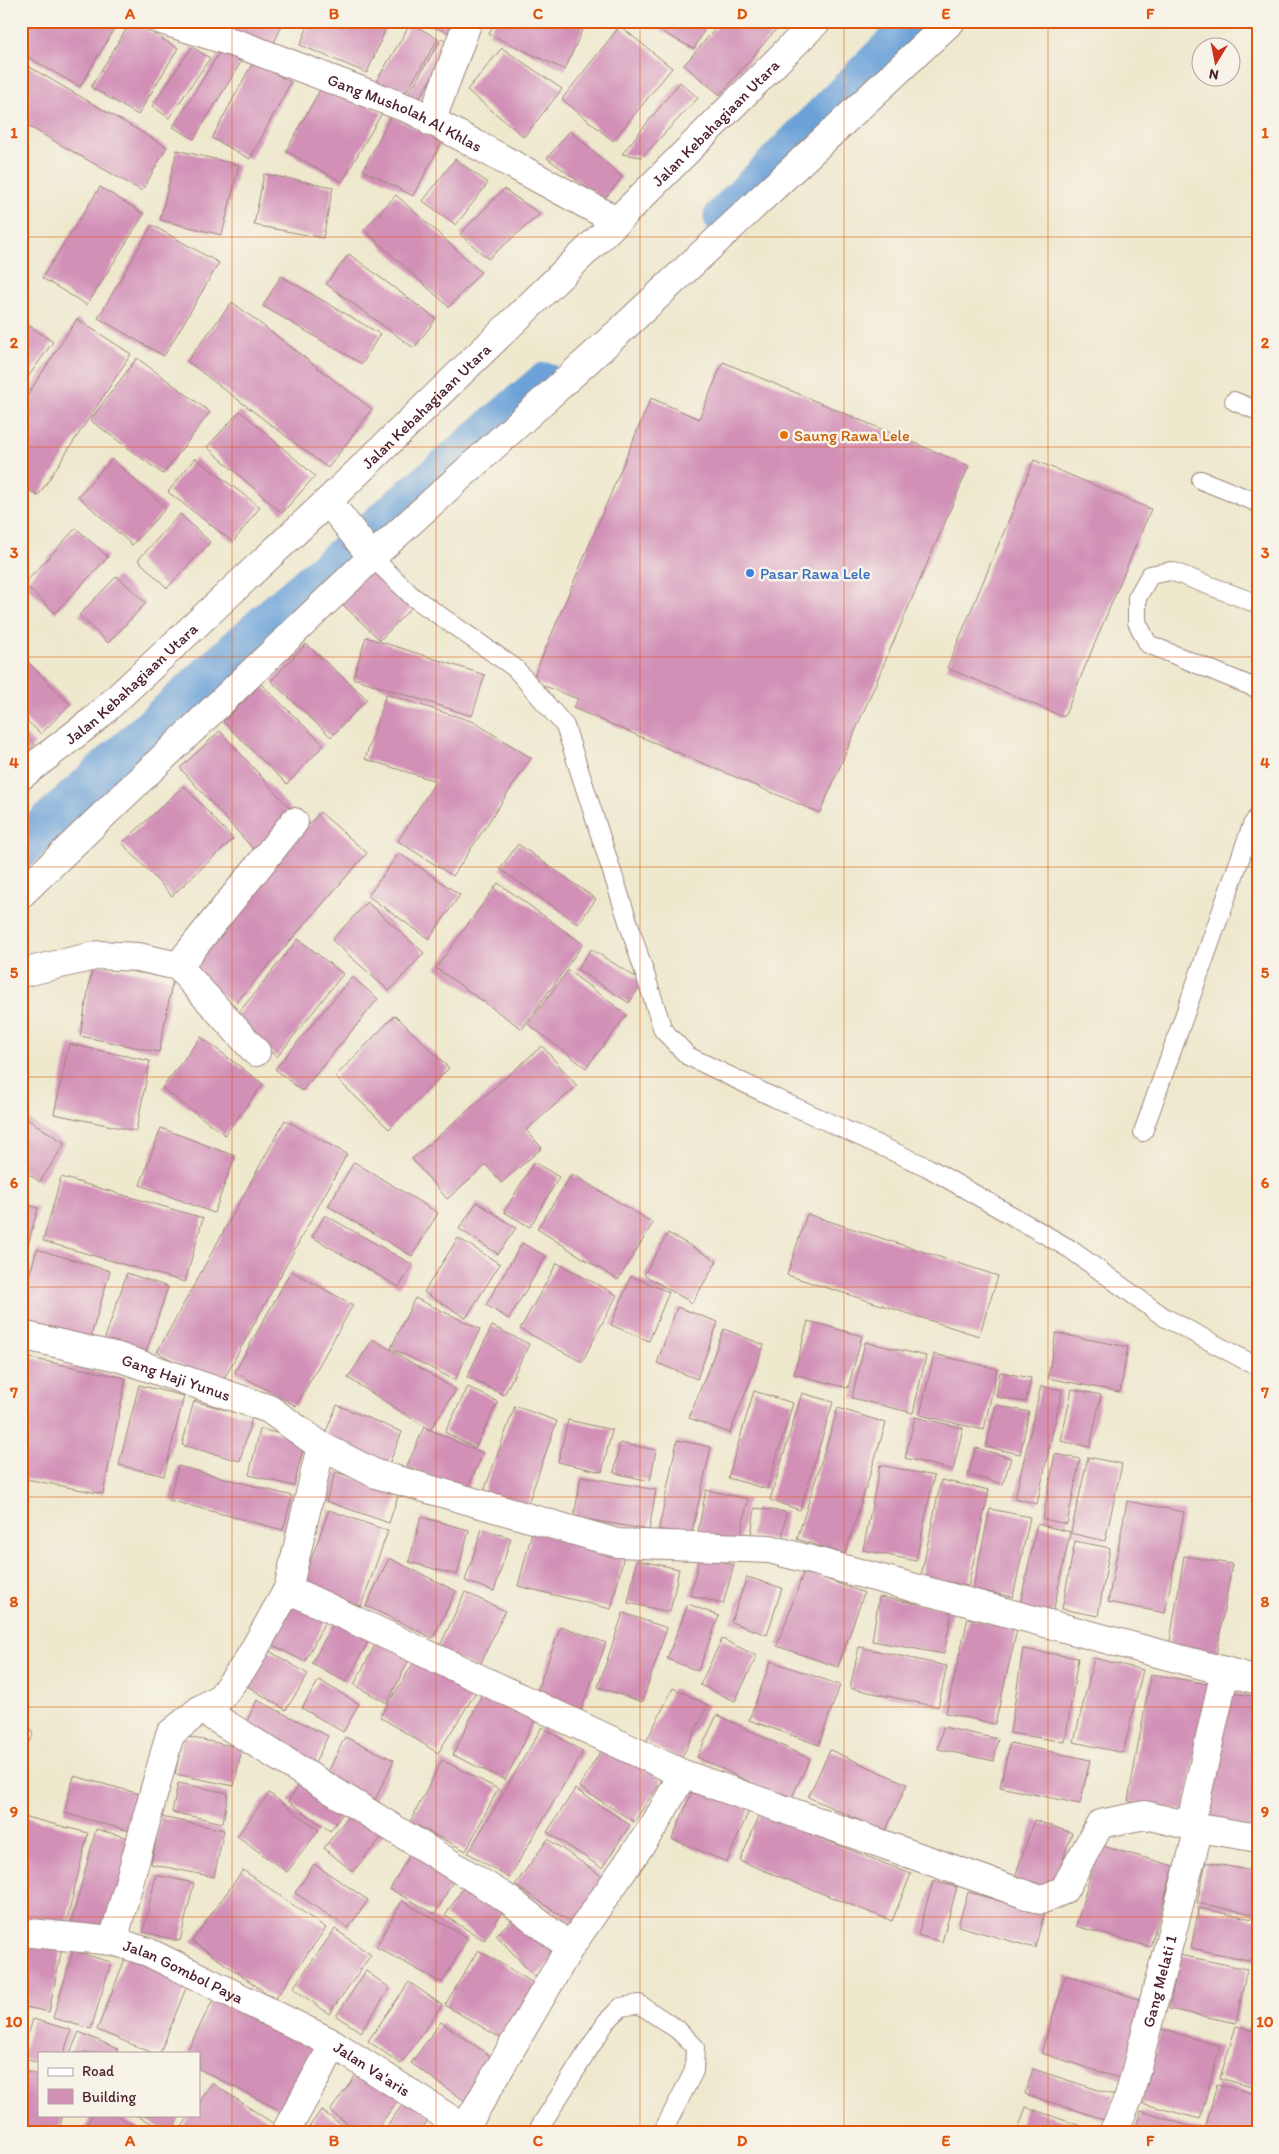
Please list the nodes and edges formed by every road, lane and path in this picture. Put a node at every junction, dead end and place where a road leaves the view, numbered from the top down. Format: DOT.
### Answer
graph roads {
  1 [pos="468,21"];
  2 [pos="817,21"];
  3 [pos="951,21"];
  4 [pos="177,23"];
  5 [pos="431,122"];
  6 [pos="617,221"];
  7 [pos="1234,401"];
  8 [pos="1258,411"];
  9 [pos="1202,480"];
  10 [pos="1258,503"];
  11 [pos="332,505"];
  12 [pos="370,555"];
  13 [pos="1258,604"];
  14 [pos="1258,689"];
  15 [pos="21,776"];
  16 [pos="1258,816"];
  17 [pos="294,822"];
  18 [pos="21,894"];
  19 [pos="178,966"];
  20 [pos="21,973"];
  21 [pos="256,1052"];
  22 [pos="1143,1132"];
  23 [pos="21,1335"];
  24 [pos="1258,1367"];
  25 [pos="321,1446"];
  26 [pos="288,1589"];
  27 [pos="1225,1671"];
  28 [pos="1258,1680"];
  29 [pos="201,1709"];
  30 [pos="683,1774"];
  31 [pos="1194,1827"];
  32 [pos="1258,1838"];
  33 [pos="21,1932"];
  34 [pos="113,1941"];
  35 [pos="570,1947"];
  36 [pos="334,2044"];
  37 [pos="469,2131"];
  38 [pos="285,2133"];
  39 [pos="536,2133"];
  40 [pos="662,2133"];
  41 [pos="1114,2133"];
  1 -- 5 [label="street"];
  2 -- 6 [label="street, Jalan Kebahagiaan Utara"];
  3 -- 12 [label="street"];
  4 -- 5 [label="street, Gang Musholah Al Khlas"];
  5 -- 6 [label="street, Gang Musholah Al Khlas"];
  6 -- 11 [label="street, Jalan Kebahagiaan Utara"];
  7 -- 8 [label="lane"];
  9 -- 10 [label="lane"];
  11 -- 12 [label="street"];
  11 -- 15 [label="street, Jalan Kebahagiaan Utara"];
  12 -- 18 [label="street"];
  12 -- 24 [label="lane"];
  13 -- 14 [label="lane"];
  16 -- 22 [label="lane"];
  17 -- 19 [label="street"];
  19 -- 20 [label="street"];
  19 -- 21 [label="street"];
  23 -- 25 [label="street, Gang Haji Yunus"];
  25 -- 26 [label="street"];
  25 -- 27 [label="street, Gang Haji Yunus"];
  26 -- 29 [label="street"];
  26 -- 30 [label="street"];
  27 -- 28 [label="street, Gang Haji Yunus"];
  27 -- 31 [label="street, Gang Melati 1"];
  29 -- 34 [label="street"];
  29 -- 35 [label="street"];
  30 -- 31 [label="street"];
  30 -- 35 [label="street"];
  31 -- 32 [label="street"];
  31 -- 41 [label="street, Gang Melati 1"];
  33 -- 34 [label="street, Jalan Gombol Paya"];
  34 -- 36 [label="street, Jalan Gombol Paya"];
  35 -- 37 [label="street"];
  36 -- 37 [label="street, Jalan Va'aris"];
  36 -- 38 [label="street, Jalan Va'aris"];
  39 -- 40 [label="lane"];
}
